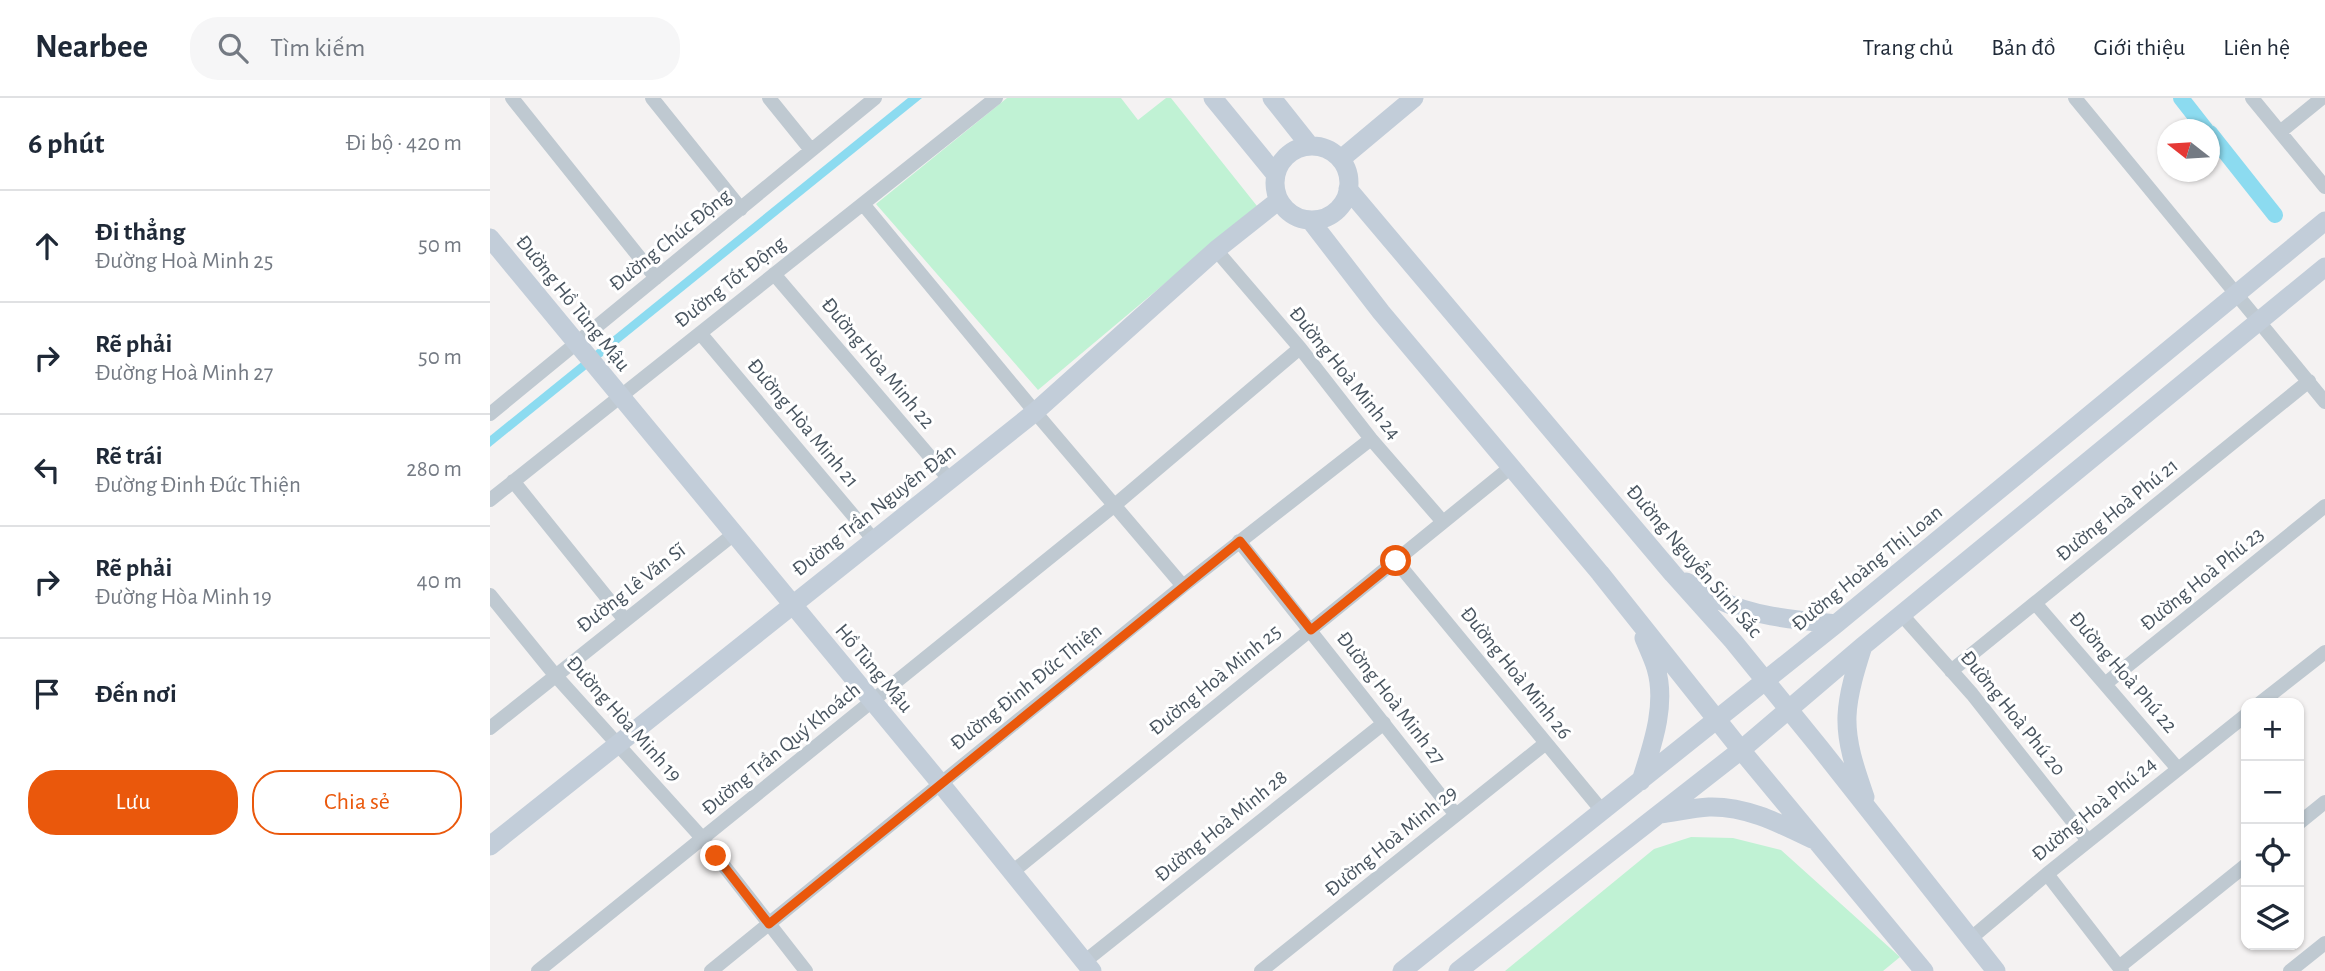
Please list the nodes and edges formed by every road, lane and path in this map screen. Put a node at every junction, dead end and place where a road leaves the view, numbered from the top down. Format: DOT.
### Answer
graph roads {
  1 [pos="512,98"];
  2 [pos="652,98"];
  3 [pos="769,98"];
  4 [pos="875,98"];
  5 [pos="996,98"];
  6 [pos="1213,98"];
  7 [pos="1272,98"];
  8 [pos="1414,98"];
  9 [pos="2076,98"];
  10 [pos="2252,98"];
  11 [pos="2322,98"];
  12 [pos="2280,132"];
  13 [pos="1310,146"];
  14 [pos="811,150"];
  15 [pos="1341,159"];
  16 [pos="1276,175"];
  17 [pos="2325,187"];
  18 [pos="1348,189"];
  19 [pos="1279,200"];
  20 [pos="863,204"];
  21 [pos="741,209"];
  22 [pos="1310,220"];
  23 [pos="2325,221"];
  24 [pos="490,237"];
  25 [pos="1216,250"];
  26 [pos="2325,267"];
  27 [pos="774,274"];
  28 [pos="656,278"];
  29 [pos="2237,293"];
  30 [pos="2260,320"];
  31 [pos="700,333"];
  32 [pos="579,346"];
  33 [pos="1300,348"];
  34 [pos="2309,381"];
  35 [pos="618,394"];
  36 [pos="2325,402"];
  37 [pos="1035,412"];
  38 [pos="490,414"];
  39 [pos="1371,439"];
  40 [pos="1511,467"];
  41 [pos="949,479"];
  42 [pos="513,481"];
  43 [pos="490,500"];
  44 [pos="1116,504"];
  45 [pos="2325,506"];
  46 [pos="1443,522"];
  47 [pos="733,534"];
  48 [pos="873,539"];
  49 [pos="1240,541"];
  50 [pos="1396,561"];
  51 [pos="1672,574"];
  52 [pos="1183,586"];
  53 [pos="490,594"];
  54 [pos="2035,603"];
  55 [pos="792,604"];
  56 [pos="495,611"];
  57 [pos="1902,615"];
  58 [pos="625,620"];
  59 [pos="1638,620"];
  60 [pos="1836,624"];
  61 [pos="1311,630"];
  62 [pos="1863,646"];
  63 [pos="2325,652"];
  64 [pos="1951,671"];
  65 [pos="555,675"];
  66 [pos="1765,680"];
  67 [pos="2105,684"];
  68 [pos="2266,698"];
  69 [pos="872,702"];
  70 [pos="1789,710"];
  71 [pos="1717,719"];
  72 [pos="2241,719"];
  73 [pos="1384,723"];
  74 [pos="490,728"];
  75 [pos="1546,743"];
  76 [pos="618,744"];
  77 [pos="1741,750"];
  78 [pos="2178,769"];
  79 [pos="1641,781"];
  80 [pos="941,784"];
  81 [pos="2325,802"];
  82 [pos="1869,811"];
  83 [pos="1603,812"];
  84 [pos="1659,814"];
  85 [pos="1456,815"];
  86 [pos="2304,819"];
  87 [pos="703,839"];
  88 [pos="2088,841"];
  89 [pos="1818,842"];
  90 [pos="490,846"];
  91 [pos="2241,869"];
  92 [pos="1011,873"];
  93 [pos="2047,874"];
  94 [pos="769,924"];
  95 [pos="1970,939"];
  96 [pos="2325,943"];
  97 [pos="1088,967"];
  98 [pos="1914,968"];
  99 [pos="2121,969"];
  100 [pos="538,971"];
  101 [pos="711,971"];
  102 [pos="806,971"];
  103 [pos="1261,971"];
  104 [pos="1402,971"];
  105 [pos="1458,971"];
  106 [pos="1996,971"];
  107 [pos="2290,971"];
  1 -- 28 [label="street"];
  2 -- 21 [label="street"];
  3 -- 14 [label="street"];
  4 -- 14 [label="street, Đường Chúc Động"];
  5 -- 20 [label="street, Đường Tốt Động"];
  6 -- 16 [label="main road"];
  7 -- 13 [label="main road"];
  8 -- 15 [label="main road"];
  9 -- 29 [label="street"];
  10 -- 12 [label="street"];
  11 -- 12 [label="street"];
  12 -- 17 [label="street"];
  13 -- 15 [label="main road"];
  13 -- 16 [label="main road"];
  14 -- 21 [label="street, Đường Chúc Động"];
  15 -- 18 [label="main road"];
  16 -- 19 [label="main road"];
  18 -- 22 [label="main road"];
  18 -- 51 [label="main road, Đường Nguyễn Sinh Sắc"];
  19 -- 22 [label="main road"];
  19 -- 25 [label="main road, Đường Trần Nguyên Đán"];
  20 -- 27 [label="street, Đường Tốt Động"];
  20 -- 37 [label="street"];
  21 -- 28 [label="street, Đường Chúc Động"];
  22 -- 40 [label="main road"];
  23 -- 29 [label="main road, Đường Hoàng Thị Loan"];
  24 -- 32 [label="main road, Đường Hồ Tùng Mậu"];
  25 -- 33 [label="street, Đường Hoà Minh 24"];
  25 -- 37 [label="main road, Đường Trần Nguyên Đán"];
  26 -- 30 [label="main road"];
  27 -- 31 [label="street, Đường Tốt Động"];
  27 -- 41 [label="street, Đường Hòa Minh 22"];
  28 -- 32 [label="street, Đường Chúc Động"];
  29 -- 30 [label="street"];
  29 -- 60 [label="main road, Đường Hoàng Thị Loan"];
  30 -- 34 [label="street"];
  30 -- 57 [label="main road"];
  31 -- 35 [label="street, Đường Tốt Động"];
  31 -- 48 [label="street, Đường Hòa Minh 21"];
  32 -- 35 [label="main road, Đường Hồ Tùng Mậu"];
  32 -- 38 [label="street, Đường Chúc Động"];
  33 -- 39 [label="street, Đường Hoà Minh 24"];
  33 -- 44 [label="street, Đường Trần Quý Khoách"];
  34 -- 36 [label="street"];
  34 -- 54 [label="street, Đường Hoà Phú 21"];
  35 -- 42 [label="street, Đường Tốt Động"];
  35 -- 47 [label="main road, Hồ Tùng Mậu"];
  37 -- 41 [label="main road, Đường Trần Nguyên Đán"];
  37 -- 44 [label="street"];
  39 -- 46 [label="street, Đường Hoà Minh 24"];
  39 -- 49 [label="street, Đường Đinh Đức Thiện"];
  40 -- 46 [label="street, Đường Hoà Minh 25"];
  40 -- 59 [label="main road"];
  41 -- 48 [label="main road, Đường Trần Nguyên Đán"];
  42 -- 43 [label="street, Đường Tốt Động"];
  42 -- 58 [label="street"];
  44 -- 52 [label="street"];
  44 -- 69 [label="street, Đường Trần Quý Khoách"];
  45 -- 67 [label="street, Đường Hoà Phú 23"];
  46 -- 50 [label="street, Đường Hoà Minh 25"];
  47 -- 55 [label="main road, Hồ Tùng Mậu"];
  47 -- 58 [label="street, Đường Lê Văn Sĩ"];
  48 -- 55 [label="main road, Đường Trần Nguyên Đán"];
  49 -- 52 [label="street, Đường Đinh Đức Thiện"];
  49 -- 61 [label="street, Đường Hoà Minh 27"];
  50 -- 61 [label="street, Đường Hoà Minh 25"];
  50 -- 75 [label="street, Đường Hoà Minh 26"];
  51 -- 60 [label="main road"];
  51 -- 66 [label="main road, Đường Nguyễn Sinh Sắc"];
  52 -- 80 [label="street, Đường Đinh Đức Thiện"];
  53 -- 56 [label="street, Đường Hòa Minh 19"];
  54 -- 64 [label="street, Đường Hoà Phú 21"];
  54 -- 67 [label="street, Đường Hoà Phú 22"];
  55 -- 69 [label="main road, Hồ Tùng Mậu"];
  55 -- 76 [label="main road, Đường Trần Nguyên Đán"];
  56 -- 65 [label="street, Đường Hòa Minh 19"];
  57 -- 62 [label="main road"];
  57 -- 64 [label="street, Đường Hoà Phú 20"];
  58 -- 65 [label="street, Đường Lê Văn Sĩ"];
  59 -- 71 [label="main road"];
  59 -- 79 [label="main road"];
  60 -- 66 [label="main road, Đường Hoàng Thị Loan"];
  61 -- 73 [label="street, Đường Hoà Minh 27"];
  61 -- 92 [label="street, Đường Hoà Minh 25"];
  62 -- 70 [label="main road"];
  62 -- 82 [label="main road"];
  63 -- 68 [label="street"];
  64 -- 88 [label="street, Đường Hoà Phú 20"];
  65 -- 74 [label="street, Đường Lê Văn Sĩ"];
  65 -- 76 [label="street, Đường Hòa Minh 19"];
  66 -- 70 [label="main road, Đường Nguyễn Sinh Sắc"];
  66 -- 71 [label="main road, Đường Hoàng Thị Loan"];
  67 -- 78 [label="street, Đường Hoà Phú 22"];
  69 -- 80 [label="main road, Hồ Tùng Mậu"];
  69 -- 87 [label="street, Đường Trần Quý Khoách"];
  70 -- 77 [label="main road"];
  70 -- 82 [label="main road, Đường Nguyễn Sinh Sắc"];
  71 -- 77 [label="main road"];
  71 -- 79 [label="main road, Đường Hoàng Thị Loan"];
  72 -- 78 [label="street, Đường Hoà Phú 24"];
  73 -- 85 [label="street, Đường Hoà Minh 27"];
  73 -- 97 [label="street, Đường Hoà Minh 28"];
  75 -- 83 [label="street, Đường Hoà Minh 26"];
  75 -- 85 [label="street, Đường Hoà Minh 29"];
  76 -- 87 [label="street, Đường Hòa Minh 19"];
  76 -- 90 [label="main road, Đường Trần Nguyên Đán"];
  77 -- 84 [label="main road"];
  77 -- 89 [label="main road"];
  78 -- 88 [label="street, Đường Hoà Phú 24"];
  79 -- 83 [label="main road, Đường Hoàng Thị Loan"];
  80 -- 92 [label="main road, Hồ Tùng Mậu"];
  80 -- 94 [label="street, Đường Đinh Đức Thiện"];
  81 -- 86 [label="street"];
  82 -- 95 [label="main road, Đường Nguyễn Sinh Sắc"];
  83 -- 104 [label="main road, Đường Hoàng Thị Loan"];
  84 -- 89 [label="main road"];
  84 -- 105 [label="main road"];
  85 -- 103 [label="street, Đường Hoà Minh 29"];
  87 -- 94 [label="street, Đường Hòa Minh 19"];
  87 -- 100 [label="street, Đường Trần Quý Khoách"];
  88 -- 93 [label="street, Đường Hoà Phú 24"];
  89 -- 98 [label="main road"];
  91 -- 99 [label="street"];
  92 -- 97 [label="main road, Hồ Tùng Mậu"];
  93 -- 95 [label="street, Đường Hoà Phú 24"];
  93 -- 99 [label="street"];
  94 -- 101 [label="street, Đường Đinh Đức Thiện"];
  94 -- 102 [label="street, Đường Hòa Minh 19"];
  95 -- 106 [label="main road, Đường Nguyễn Sinh Sắc"];
  96 -- 107 [label="street"];
}
